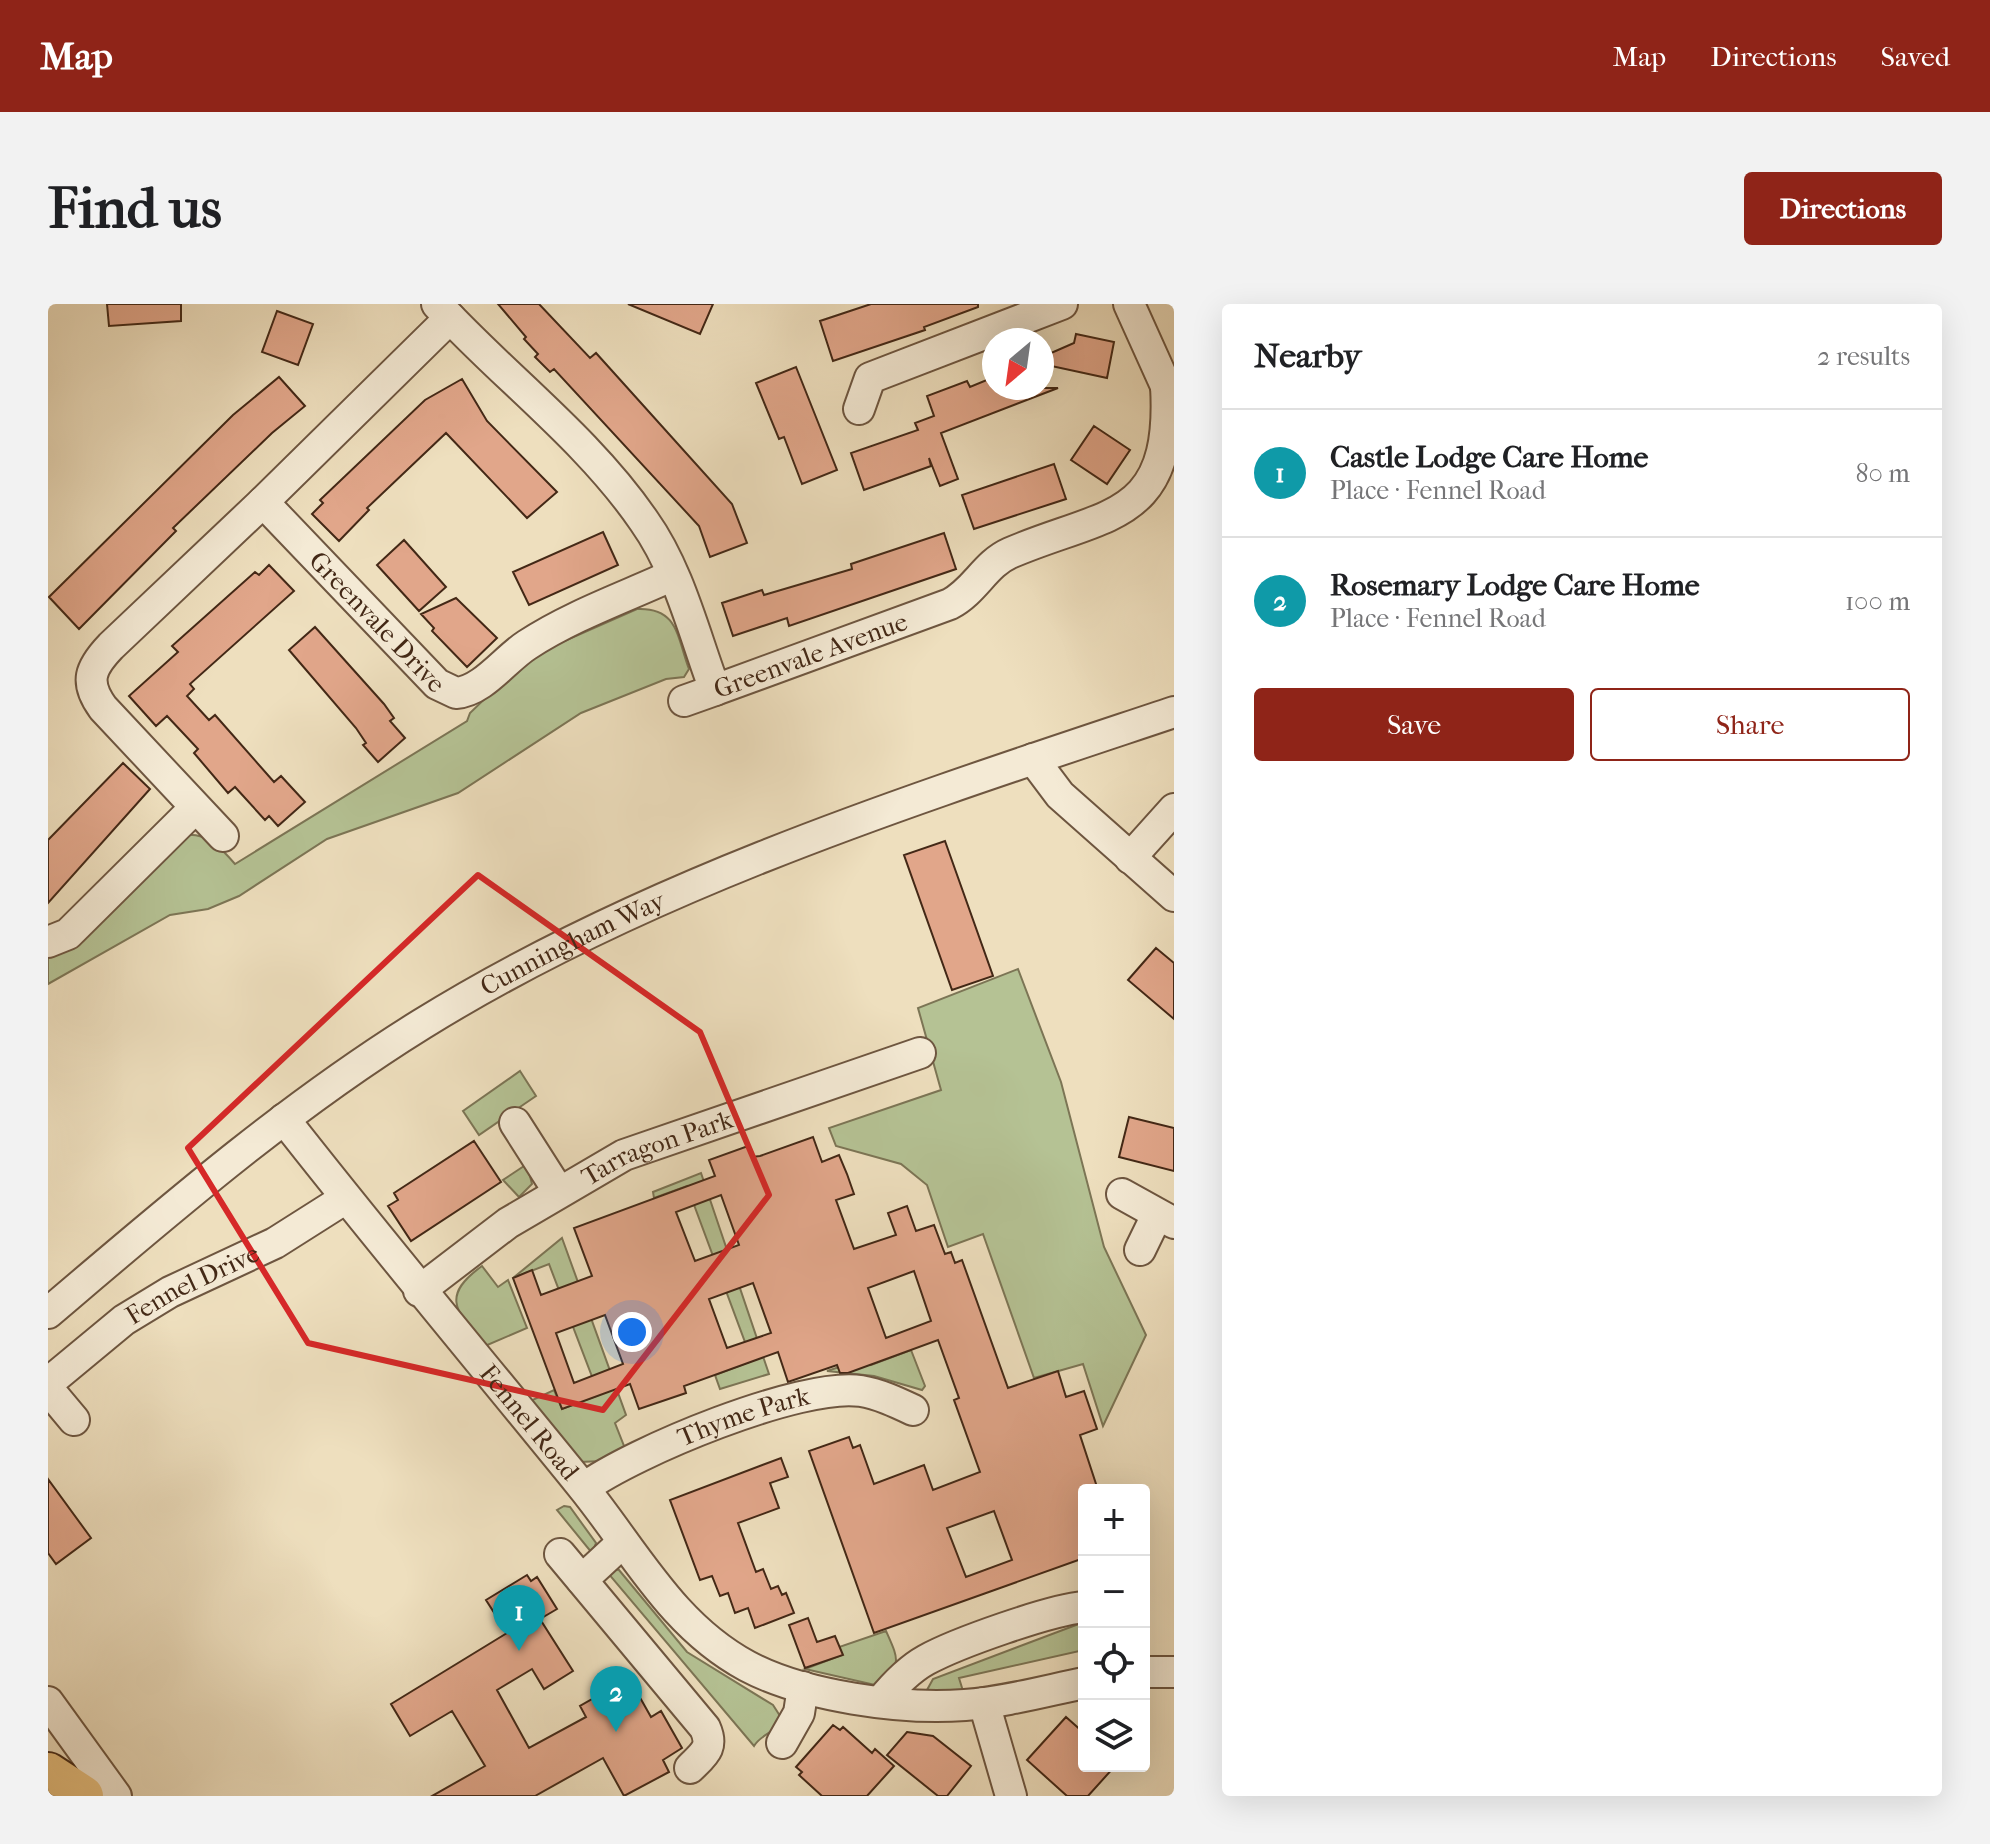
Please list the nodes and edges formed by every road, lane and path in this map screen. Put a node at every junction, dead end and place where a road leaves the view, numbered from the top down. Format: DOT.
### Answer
graph roads {
  1 [pos="1062,304"];
  2 [pos="1129,304"];
  3 [pos="443,311"];
  4 [pos="1170,384"];
  5 [pos="859,409"];
  6 [pos="263,502"];
  7 [pos="673,575"];
  8 [pos="715,690"];
  9 [pos="684,701"];
  10 [pos="1174,712"];
  11 [pos="1033,759"];
  12 [pos="195,808"];
  13 [pos="1174,809"];
  14 [pos="223,836"];
  15 [pos="1130,858"];
  16 [pos="1174,896"];
  17 [pos="48,942"];
  18 [pos="920,1053"];
  19 [pos="284,1119"];
  20 [pos="515,1123"];
  21 [pos="559,1192"];
  22 [pos="1122,1194"];
  23 [pos="346,1198"];
  24 [pos="1165,1219"];
  25 [pos="1140,1250"];
  26 [pos="419,1291"];
  27 [pos="48,1313"];
  28 [pos="48,1386"];
  29 [pos="913,1410"];
  30 [pos="74,1420"];
  31 [pos="584,1488"];
  32 [pos="623,1542"];
  33 [pos="560,1554"];
  34 [pos="582,1580"];
  35 [pos="1078,1609"];
  36 [pos="1150,1672"];
  37 [pos="1174,1672"];
  38 [pos="1078,1684"];
  39 [pos="803,1687"];
  40 [pos="881,1701"];
  41 [pos="48,1702"];
  42 [pos="984,1703"];
  43 [pos="782,1743"];
  44 [pos="690,1768"];
  45 [pos="48,1773"];
  46 [pos="83,1796"];
  47 [pos="116,1796"];
  48 [pos="1011,1796"];
  1 -- 5 [label="street"];
  2 -- 4 [label="street"];
  3 -- 6 [label="street"];
  3 -- 7 [label="street, Greenvale Avenue"];
  4 -- 8 [label="street, Greenvale Avenue"];
  6 -- 7 [label="street, Greenvale Drive"];
  6 -- 12 [label="street"];
  7 -- 8 [label="street, Greenvale Avenue"];
  8 -- 9 [label="street"];
  10 -- 11 [label="street, Cunningham Way"];
  11 -- 15 [label="street"];
  11 -- 19 [label="street, Cunningham Way"];
  12 -- 14 [label="street"];
  12 -- 17 [label="street"];
  13 -- 15 [label="street"];
  15 -- 16 [label="street"];
  18 -- 21 [label="street, Tarragon Park"];
  19 -- 23 [label="street, Fennel Road"];
  19 -- 27 [label="street, Cunningham Way"];
  20 -- 21 [label="street"];
  21 -- 26 [label="street, Tarragon Park"];
  22 -- 24 [label="street"];
  23 -- 26 [label="street, Fennel Road"];
  23 -- 28 [label="street, Fennel Drive"];
  24 -- 25 [label="street"];
  26 -- 31 [label="street, Fennel Road"];
  28 -- 30 [label="street, Fennel Drive"];
  29 -- 31 [label="street, Thyme Park"];
  31 -- 32 [label="street, Fennel Road"];
  32 -- 34 [label="street"];
  32 -- 39 [label="street, Fennel Road"];
  33 -- 34 [label="street"];
  34 -- 44 [label="street"];
  35 -- 40 [label="street"];
  36 -- 37 [label="street"];
  38 -- 42 [label="street, Fennel Road"];
  39 -- 40 [label="street, Fennel Road"];
  39 -- 43 [label="street"];
  40 -- 42 [label="street, Fennel Road"];
  41 -- 47 [label="street"];
  42 -- 48 [label="street"];
  45 -- 46 [label="main road"];
}
